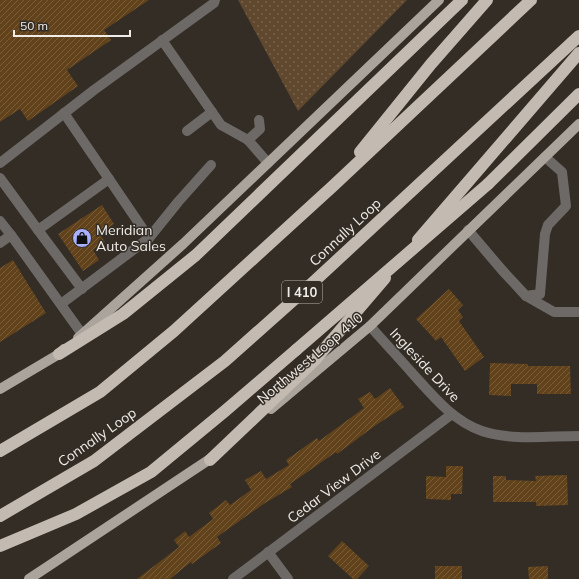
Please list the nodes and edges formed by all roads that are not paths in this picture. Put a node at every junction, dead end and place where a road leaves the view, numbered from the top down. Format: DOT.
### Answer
graph roads {
  1 [pos="215,0"];
  2 [pos="439,0"];
  3 [pos="462,0"];
  4 [pos="487,0"];
  5 [pos="531,0"];
  6 [pos="579,36"];
  7 [pos="162,40"];
  8 [pos="579,53"];
  9 [pos="579,94"];
  10 [pos="212,112"];
  11 [pos="64,113"];
  12 [pos="259,120"];
  13 [pos="578,126"];
  14 [pos="187,131"];
  15 [pos="248,140"];
  16 [pos="545,157"];
  17 [pos="0,163"];
  18 [pos="268,163"];
  19 [pos="211,165"];
  20 [pos="0,178"];
  21 [pos="109,179"];
  22 [pos="333,186"];
  23 [pos="0,221"];
  24 [pos="38,230"];
  25 [pos="468,230"];
  26 [pos="11,235"];
  27 [pos="149,238"];
  28 [pos="0,243"];
  29 [pos="82,289"];
  30 [pos="526,296"];
  31 [pos="61,304"];
  32 [pos="579,312"];
  33 [pos="370,326"];
  34 [pos="82,334"];
  35 [pos="60,354"];
  36 [pos="0,389"];
  37 [pos="452,414"];
  38 [pos="579,436"];
  39 [pos="0,451"];
  40 [pos="210,460"];
  41 [pos="0,516"];
  42 [pos="0,546"];
  43 [pos="268,552"];
  44 [pos="29,579"];
  45 [pos="233,579"];
  46 [pos="288,579"];
  1 -- 7 [label="street"];
  2 -- 18 [label="main road"];
  3 -- 35 [label="highway"];
  4 -- 22 [label="highway"];
  5 -- 22 [label="highway"];
  6 -- 41 [label="highway, Connally Loop / I 410"];
  7 -- 10 [label="street"];
  7 -- 11 [label="street"];
  8 -- 40 [label="highway"];
  9 -- 42 [label="highway, bridge"];
  10 -- 14 [label="street"];
  10 -- 15 [label="street"];
  11 -- 17 [label="street"];
  11 -- 21 [label="street"];
  12 -- 15 [label="street"];
  13 -- 16 [label="main road, Northwest Loop 410"];
  15 -- 18 [label="street"];
  16 -- 25 [label="main road, Northwest Loop 410"];
  16 -- 30 [label="street"];
  18 -- 34 [label="main road"];
  19 -- 27 [label="street"];
  20 -- 24 [label="street"];
  21 -- 24 [label="street"];
  21 -- 27 [label="street"];
  22 -- 39 [label="highway"];
  23 -- 26 [label="street"];
  24 -- 29 [label="street"];
  25 -- 30 [label="street"];
  25 -- 33 [label="main road, Northwest Loop 410"];
  26 -- 28 [label="street"];
  26 -- 31 [label="street"];
  27 -- 29 [label="street"];
  29 -- 31 [label="street"];
  30 -- 32 [label="street"];
  31 -- 34 [label="street"];
  33 -- 37 [label="street, Ingleside Drive"];
  33 -- 40 [label="main road, Northwest Loop 410"];
  34 -- 35 [label="main road"];
  35 -- 36 [label="main road"];
  37 -- 38 [label="street, Ingleside Drive"];
  37 -- 43 [label="street, Cedar View Drive"];
  40 -- 44 [label="main road, Northwest Loop 410"];
  43 -- 45 [label="street, Cedar View Drive"];
  43 -- 46 [label="street"];
}
